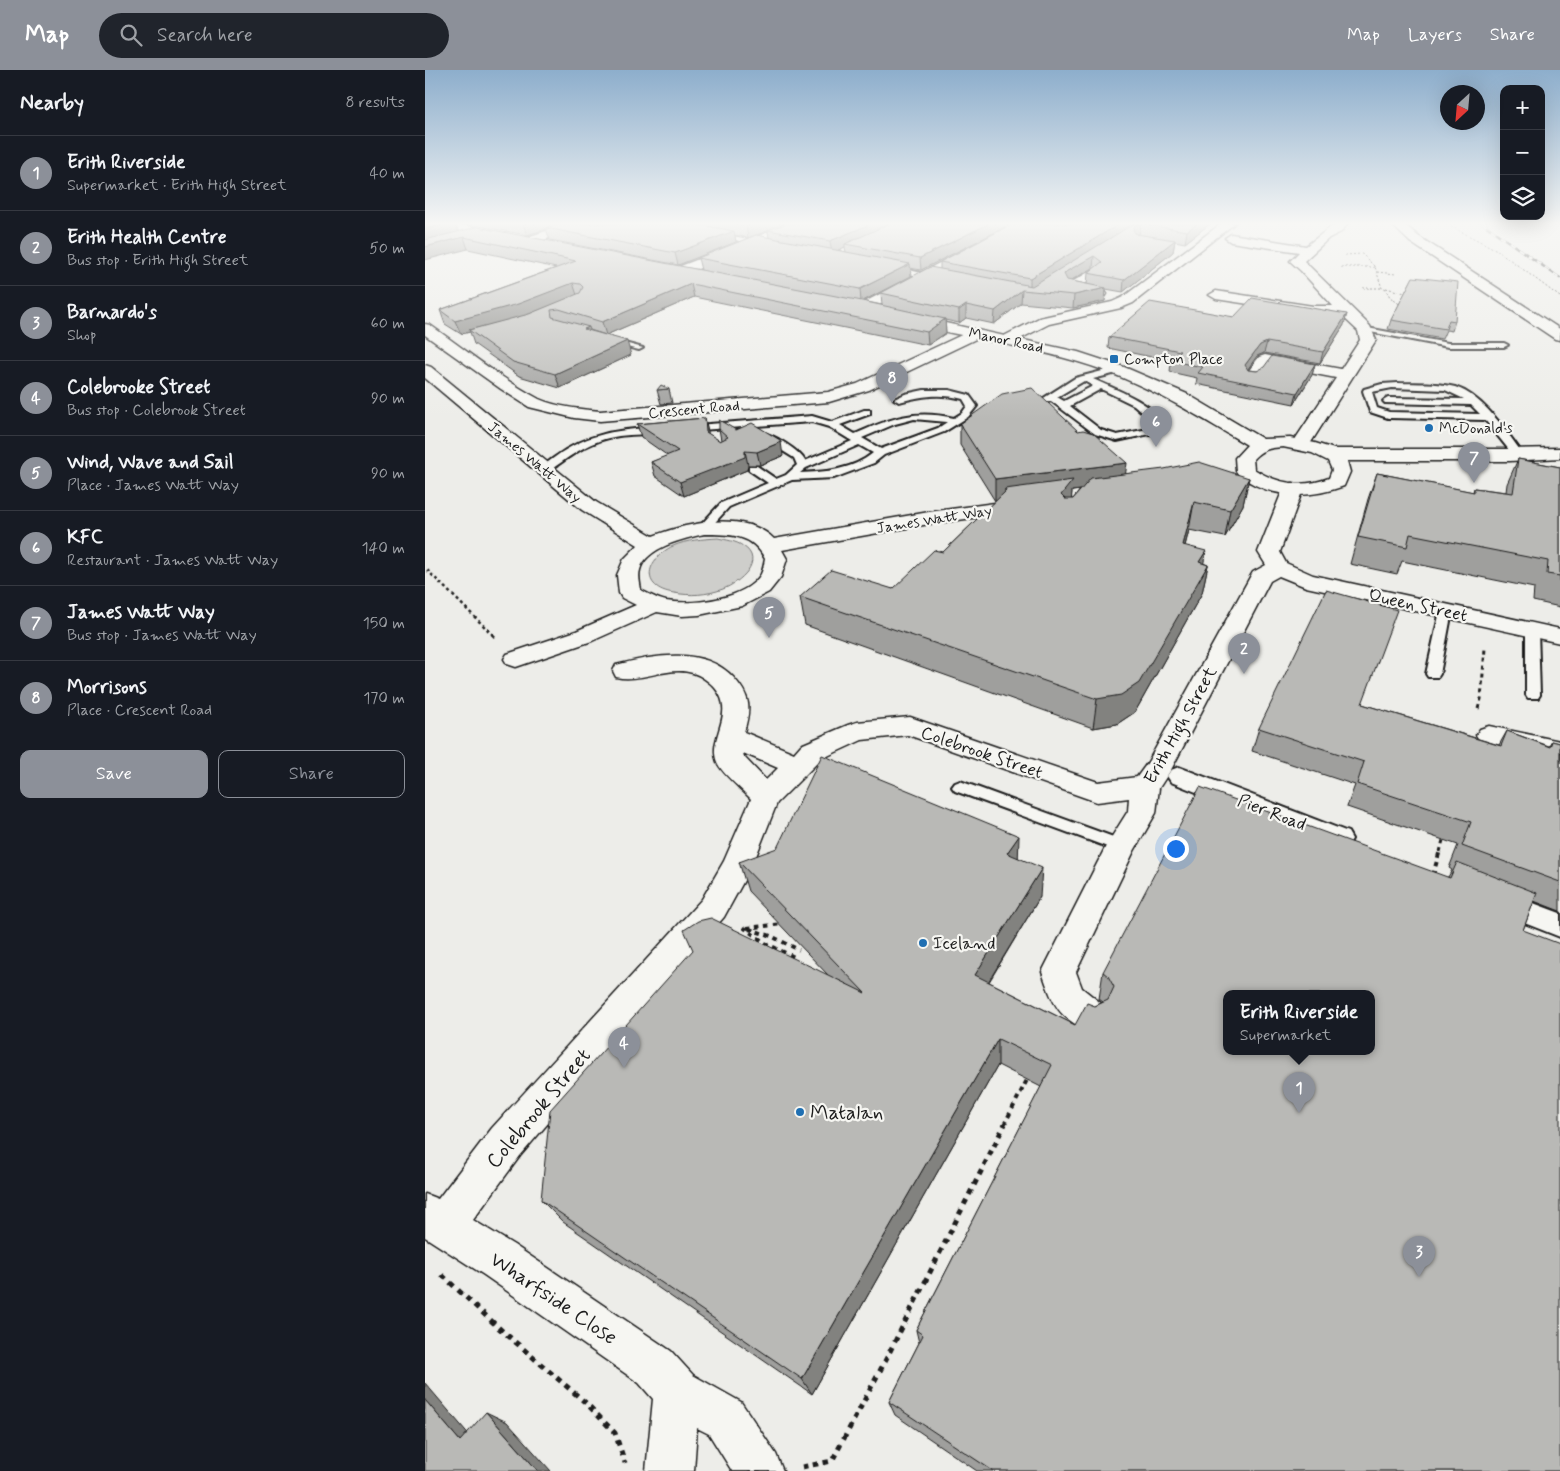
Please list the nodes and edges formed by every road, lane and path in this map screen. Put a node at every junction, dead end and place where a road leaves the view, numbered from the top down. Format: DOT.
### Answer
graph roads {
  1 [pos="899,288"];
  2 [pos="1074,288"];
  3 [pos="1144,288"];
  4 [pos="1325,288"];
  5 [pos="1385,288"];
  6 [pos="1387,288"];
  7 [pos="1490,288"];
  8 [pos="1550,288"];
  9 [pos="1410,294"];
  10 [pos="1216,295"];
  11 [pos="1560,296"];
  12 [pos="1128,300"];
  13 [pos="1404,307"];
  14 [pos="1345,310"];
  15 [pos="425,328"];
  16 [pos="1365,329"];
  17 [pos="975,334"];
  18 [pos="1560,336"];
  19 [pos="604,338"];
  20 [pos="465,340"];
  21 [pos="1007,340"];
  22 [pos="447,344"];
  23 [pos="1504,345"];
  24 [pos="639,348"];
  25 [pos="425,370"];
  26 [pos="1118,370"];
  27 [pos="1347,375"];
  28 [pos="1252,377"];
  29 [pos="1086,379"];
  30 [pos="1101,386"];
  31 [pos="1051,396"];
  32 [pos="899,398"];
  33 [pos="1388,401"];
  34 [pos="1473,402"];
  35 [pos="1064,405"];
  36 [pos="1050,408"];
  37 [pos="867,412"];
  38 [pos="1485,417"];
  39 [pos="955,421"];
  40 [pos="743,423"];
  41 [pos="832,425"];
  42 [pos="1301,444"];
  43 [pos="866,445"];
  44 [pos="1260,445"];
  45 [pos="1560,453"];
  46 [pos="1517,454"];
  47 [pos="1330,455"];
  48 [pos="802,466"];
  49 [pos="753,468"];
  50 [pos="545,470"];
  51 [pos="1560,470"];
  52 [pos="1354,474"];
  53 [pos="789,477"];
  54 [pos="775,483"];
  55 [pos="1293,489"];
  56 [pos="1038,503"];
  57 [pos="704,528"];
  58 [pos="653,544"];
  59 [pos="771,546"];
  60 [pos="1278,567"];
  61 [pos="427,570"];
  62 [pos="630,593"];
  63 [pos="655,605"];
  64 [pos="1446,611"];
  65 [pos="1532,630"];
  66 [pos="1560,636"];
  67 [pos="497,640"];
  68 [pos="625,671"];
  69 [pos="1433,674"];
  70 [pos="1533,696"];
  71 [pos="1489,735"];
  72 [pos="730,736"];
  73 [pos="1560,750"];
  74 [pos="796,765"];
  75 [pos="1179,776"];
  76 [pos="1145,786"];
  77 [pos="960,787"];
  78 [pos="766,797"];
  79 [pos="1121,846"];
  80 [pos="1361,847"];
  81 [pos="1479,893"];
  82 [pos="1560,925"];
  83 [pos="790,927"];
  84 [pos="746,928"];
  85 [pos="749,936"];
  86 [pos="799,950"];
  87 [pos="794,957"];
  88 [pos="1090,1016"];
  89 [pos="1027,1080"];
  90 [pos="435,1219"];
  91 [pos="438,1272"];
  92 [pos="677,1391"];
  93 [pos="776,1470"];
  94 [pos="625,1471"];
  95 [pos="670,1471"];
  1 -- 17 [label="street, Manor Road"];
  2 -- 12 [label="street"];
  3 -- 12 [label="street"];
  4 -- 14 [label="street"];
  5 -- 13 [label="path"];
  6 -- 9 [label="path"];
  7 -- 18 [label="street"];
  8 -- 11 [label="path"];
  10 -- 14 [label="street"];
  12 -- 21 [label="street"];
  14 -- 16 [label="street"];
  15 -- 22 [label="street, Crescent Road"];
  16 -- 23 [label="lane"];
  16 -- 27 [label="street"];
  17 -- 21 [label="street, Manor Road"];
  17 -- 22 [label="street, Crescent Road"];
  19 -- 24 [label="lane"];
  20 -- 22 [label="street"];
  21 -- 26 [label="street, Manor Road"];
  25 -- 50 [label="street, James Watt Way"];
  26 -- 29 [label="lane"];
  26 -- 44 [label="street, Manor Road"];
  27 -- 28 [label="street"];
  27 -- 42 [label="street"];
  29 -- 30 [label="lane"];
  29 -- 31 [label="lane"];
  30 -- 35 [label="lane"];
  30 -- 35 [label="lane"];
  31 -- 35 [label="lane"];
  31 -- 36 [label="lane"];
  32 -- 39 [label="lane"];
  33 -- 34 [label="lane"];
  34 -- 38 [label="lane"];
  34 -- 38 [label="lane"];
  37 -- 41 [label="lane"];
  38 -- 46 [label="lane"];
  39 -- 43 [label="lane"];
  39 -- 43 [label="lane"];
  40 -- 41 [label="lane"];
  40 -- 48 [label="lane"];
  40 -- 50 [label="lane"];
  41 -- 43 [label="lane"];
  42 -- 44 [label="street"];
  42 -- 47 [label="street"];
  43 -- 48 [label="lane"];
  43 -- 53 [label="lane"];
  44 -- 55 [label="street"];
  45 -- 46 [label="street"];
  46 -- 47 [label="street"];
  47 -- 52 [label="street"];
  48 -- 53 [label="lane"];
  49 -- 54 [label="lane"];
  50 -- 58 [label="street, James Watt Way"];
  51 -- 52 [label="street"];
  52 -- 55 [label="street"];
  53 -- 54 [label="lane"];
  54 -- 57 [label="lane"];
  55 -- 60 [label="street"];
  56 -- 59 [label="street, James Watt Way"];
  57 -- 58 [label="street"];
  57 -- 59 [label="street"];
  58 -- 62 [label="street"];
  59 -- 63 [label="street"];
  60 -- 64 [label="street, Queen Street"];
  60 -- 76 [label="street, Erith High Street"];
  61 -- 67 [label="path"];
  62 -- 63 [label="street"];
  62 -- 63 [label="street"];
  64 -- 65 [label="street, Queen Street"];
  64 -- 69 [label="lane"];
  65 -- 66 [label="street, Queen Street"];
  65 -- 70 [label="lane"];
  68 -- 72 [label="street"];
  71 -- 73 [label="street"];
  72 -- 74 [label="street"];
  72 -- 78 [label="street"];
  74 -- 76 [label="street, Colebrook Street"];
  74 -- 78 [label="street, Colebrook Street"];
  75 -- 80 [label="street, Pier Road"];
  76 -- 79 [label="street, Erith High Street"];
  77 -- 79 [label="lane"];
  78 -- 90 [label="street, Colebrook Street"];
  79 -- 88 [label="street, Erith High Street"];
  81 -- 82 [label="street"];
  83 -- 84 [label="path"];
  84 -- 85 [label="path"];
  84 -- 86 [label="path"];
  84 -- 87 [label="path"];
  89 -- 93 [label="path"];
  90 -- 92 [label="street, Wharfside Close"];
  91 -- 94 [label="path"];
  92 -- 93 [label="street, Wharfside Close"];
  92 -- 95 [label="street"];
}
